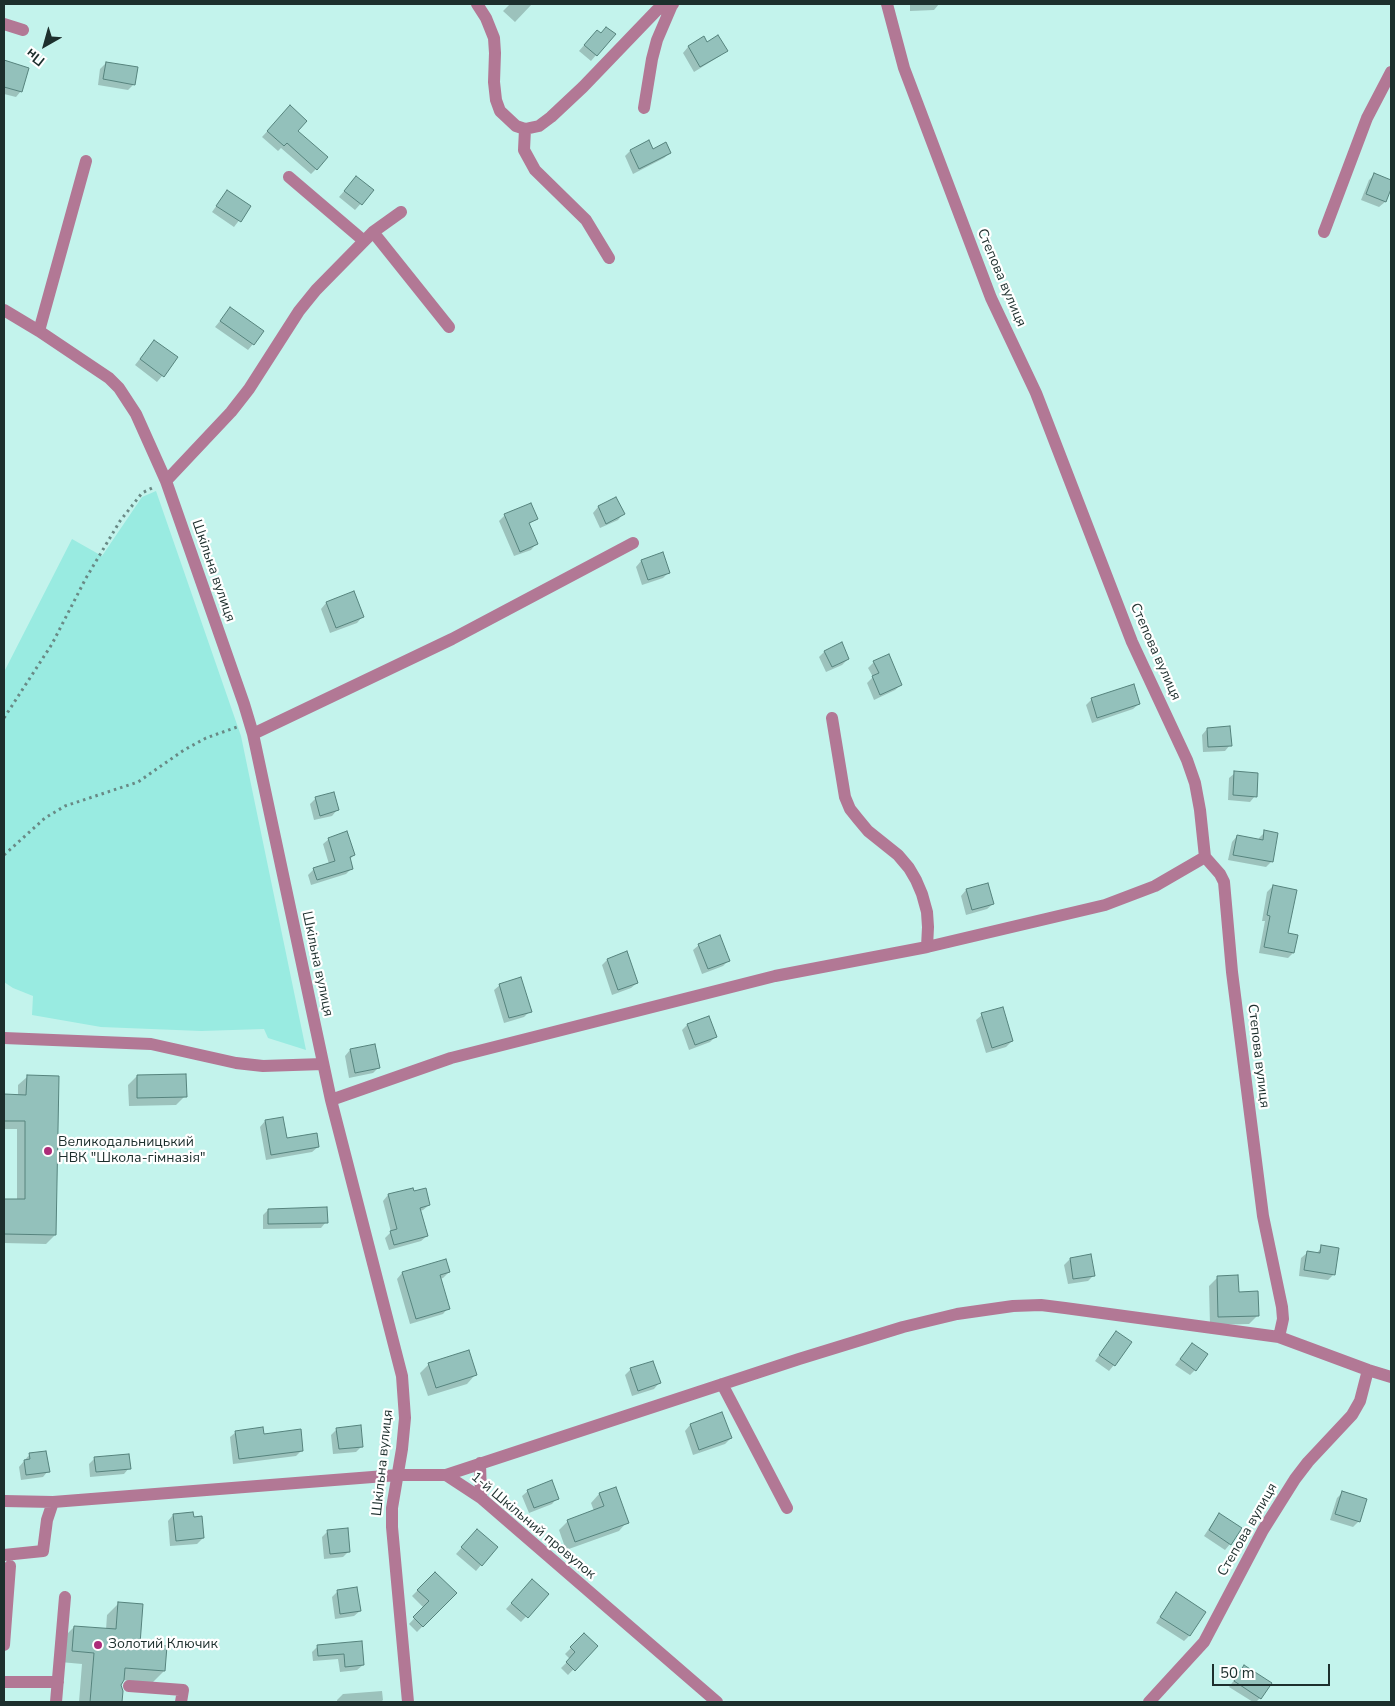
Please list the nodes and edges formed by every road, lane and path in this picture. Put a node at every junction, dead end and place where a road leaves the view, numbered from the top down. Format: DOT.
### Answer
graph roads {
  1 [pos="477,4"];
  2 [pos="673,4"];
  3 [pos="887,4"];
  4 [pos="4,24"];
  5 [pos="23,30"];
  6 [pos="1391,72"];
  7 [pos="644,108"];
  8 [pos="525,129"];
  9 [pos="86,161"];
  10 [pos="289,177"];
  11 [pos="401,212"];
  12 [pos="1324,232"];
  13 [pos="369,236"];
  14 [pos="609,258"];
  15 [pos="4,310"];
  16 [pos="449,327"];
  17 [pos="39,330"];
  18 [pos="166,481"];
  19 [pos="633,543"];
  20 [pos="4,718"];
  21 [pos="832,718"];
  22 [pos="251,728"];
  23 [pos="4,854"];
  24 [pos="1205,857"];
  25 [pos="927,947"];
  26 [pos="4,1038"];
  27 [pos="323,1064"];
  28 [pos="331,1100"];
  29 [pos="1279,1337"];
  30 [pos="1368,1370"];
  31 [pos="1391,1377"];
  32 [pos="722,1384"];
  33 [pos="480,1463"];
  34 [pos="398,1475"];
  35 [pos="446,1475"];
  36 [pos="481,1498"];
  37 [pos="4,1501"];
  38 [pos="53,1502"];
  39 [pos="787,1508"];
  40 [pos="7,1560"];
  41 [pos="65,1597"];
  42 [pos="4,1645"];
  43 [pos="4,1682"];
  44 [pos="58,1682"];
  45 [pos="129,1686"];
  46 [pos="56,1702"];
  47 [pos="181,1702"];
  48 [pos="408,1702"];
  49 [pos="717,1702"];
  50 [pos="1149,1702"];
  1 -- 8 [label="street"];
  2 -- 7 [label="street"];
  2 -- 8 [label="street"];
  3 -- 24 [label="street, Степова вулиця"];
  4 -- 5 [label="street"];
  6 -- 12 [label="street"];
  8 -- 14 [label="street"];
  9 -- 17 [label="street"];
  10 -- 13 [label="street"];
  11 -- 13 [label="street"];
  13 -- 16 [label="street"];
  13 -- 18 [label="street"];
  15 -- 17 [label="street, Шкільна вулиця"];
  17 -- 18 [label="street, Шкільна вулиця"];
  18 -- 20 [label="path"];
  18 -- 22 [label="street, Шкільна вулиця"];
  19 -- 22 [label="street"];
  21 -- 25 [label="street"];
  22 -- 23 [label="path"];
  22 -- 27 [label="street, Шкільна вулиця"];
  24 -- 25 [label="street"];
  24 -- 29 [label="street, Степова вулиця"];
  25 -- 28 [label="street"];
  26 -- 27 [label="street"];
  27 -- 28 [label="street, Шкільна вулиця"];
  28 -- 34 [label="street, Шкільна вулиця"];
  29 -- 30 [label="street"];
  29 -- 32 [label="street"];
  30 -- 31 [label="street"];
  30 -- 50 [label="street, Степова вулиця"];
  32 -- 33 [label="street"];
  32 -- 39 [label="street"];
  33 -- 35 [label="street"];
  33 -- 36 [label="street"];
  34 -- 35 [label="street"];
  34 -- 38 [label="street"];
  34 -- 48 [label="street, Шкільна вулиця"];
  35 -- 36 [label="street, 1-й Шкільний провулок"];
  36 -- 49 [label="street, 1-й Шкільний провулок"];
  37 -- 38 [label="street"];
  38 -- 40 [label="street"];
  40 -- 42 [label="street"];
  41 -- 44 [label="street"];
  43 -- 44 [label="street"];
  44 -- 46 [label="street"];
  45 -- 47 [label="street"];
}
